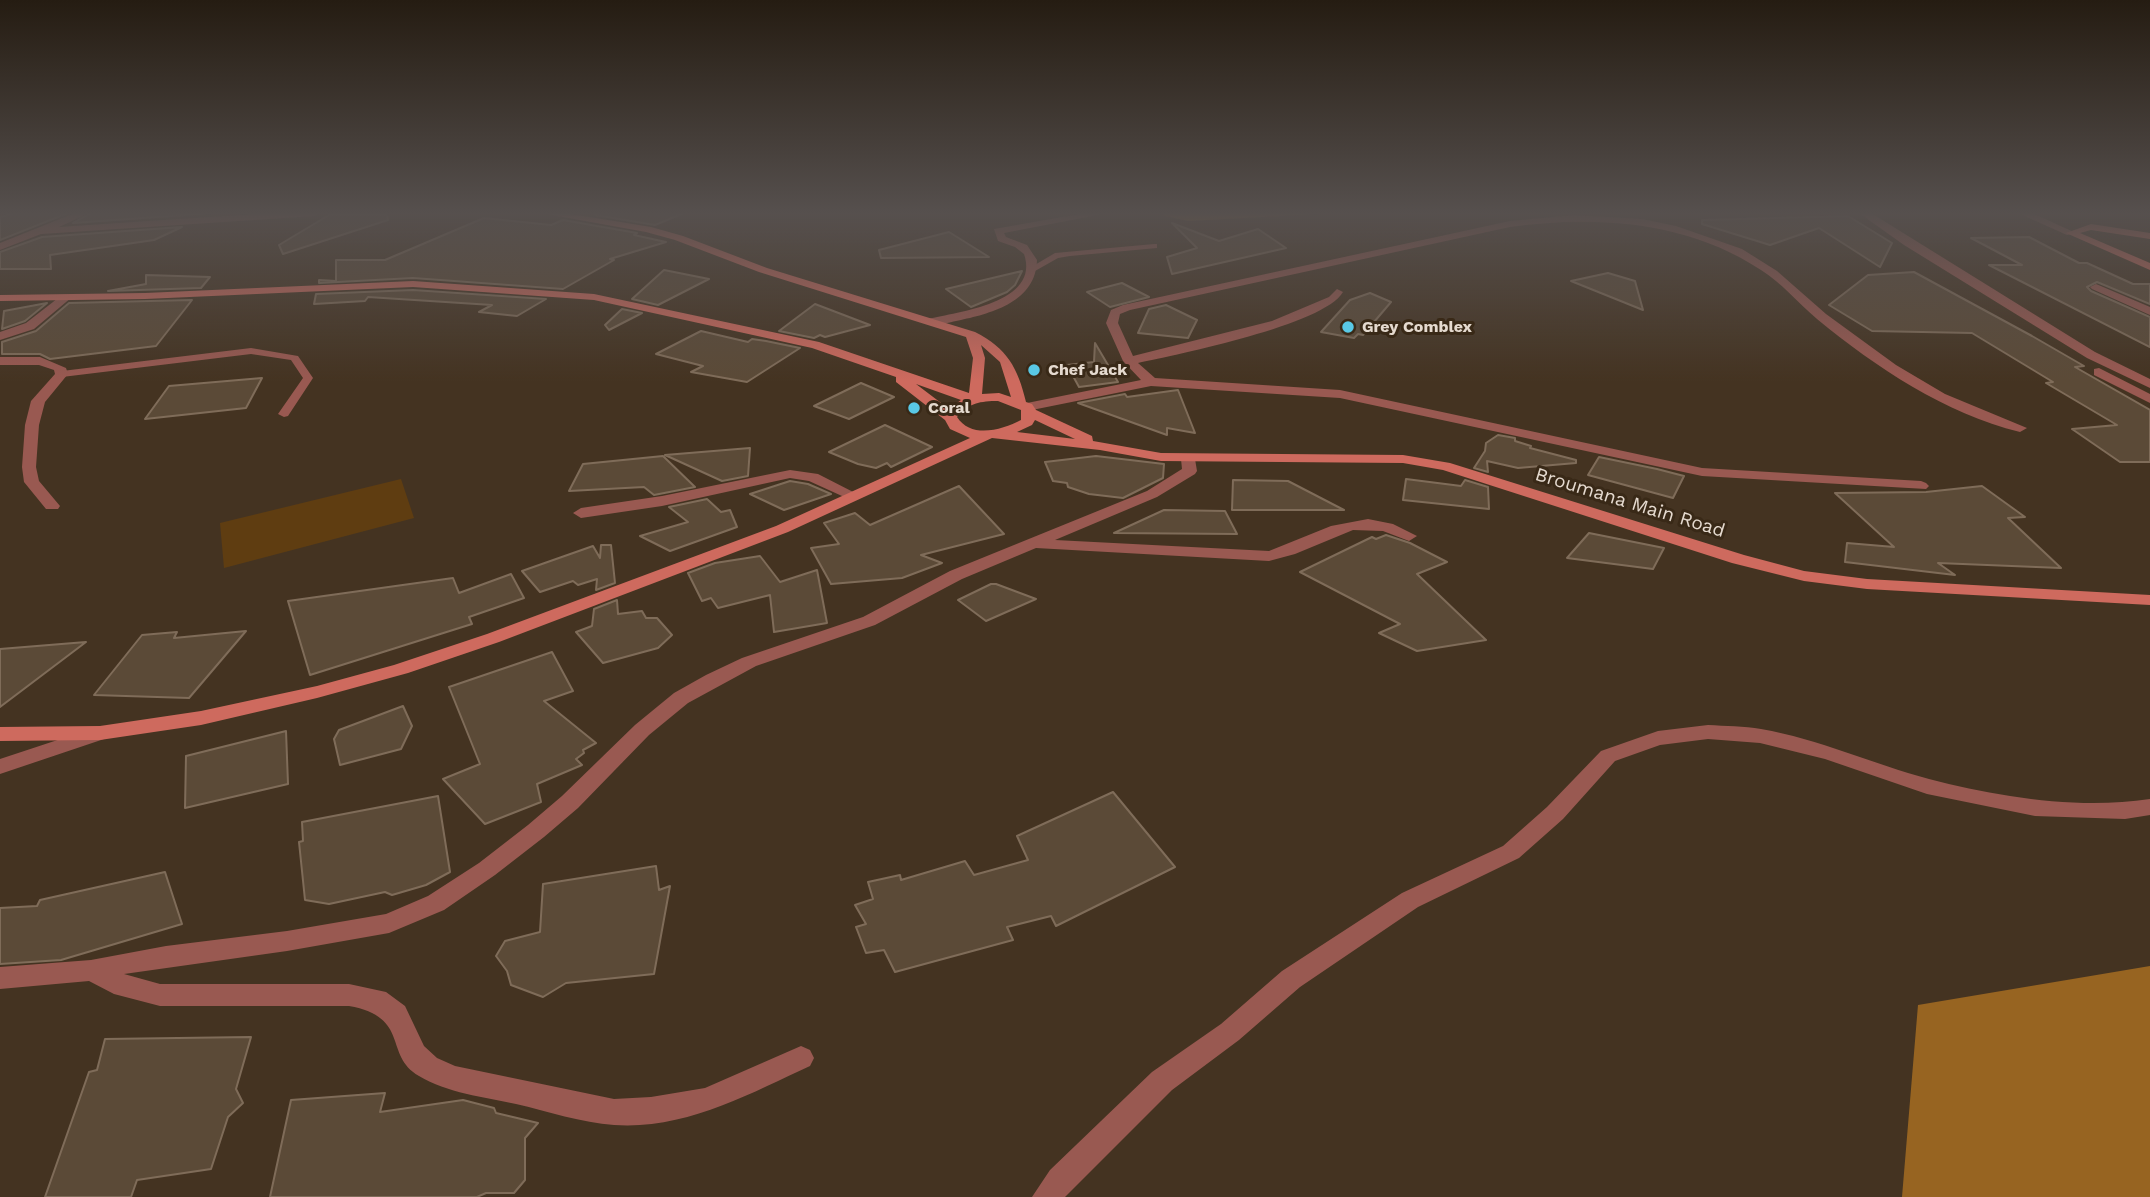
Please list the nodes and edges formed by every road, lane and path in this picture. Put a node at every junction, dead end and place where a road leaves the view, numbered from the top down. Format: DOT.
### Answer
graph roads {
  1 [pos="762,269"];
  2 [pos="1303,269"];
  3 [pos="1767,269"];
  4 [pos="1953,269"];
  5 [pos="1032,270"];
  6 [pos="2096,286"];
  7 [pos="1337,292"];
  8 [pos="0,298"];
  9 [pos="66,298"];
  10 [pos="2150,311"];
  11 [pos="932,322"];
  12 [pos="971,335"];
  13 [pos="0,336"];
  14 [pos="2091,355"];
  15 [pos="0,361"];
  16 [pos="1129,361"];
  17 [pos="890,370"];
  18 [pos="62,374"];
  19 [pos="1151,382"];
  20 [pos="2150,384"];
  21 [pos="973,399"];
  22 [pos="2150,399"];
  23 [pos="1025,407"];
  24 [pos="284,414"];
  25 [pos="950,416"];
  26 [pos="2020,428"];
  27 [pos="960,429"];
  28 [pos="994,434"];
  29 [pos="1100,446"];
  30 [pos="1188,459"];
  31 [pos="921,465"];
  32 [pos="1921,486"];
  33 [pos="853,496"];
  34 [pos="52,506"];
  35 [pos="581,513"];
  36 [pos="1409,536"];
  37 [pos="1034,544"];
  38 [pos="2150,600"];
  39 [pos="100,733"];
  40 [pos="0,734"];
  41 [pos="0,767"];
  42 [pos="2150,807"];
  43 [pos="91,970"];
  44 [pos="0,978"];
  45 [pos="801,1058"];
  46 [pos="1047,1197"];
  1 -- 11 [label="street"];
  2 -- 16 [label="street"];
  3 -- 26 [label="street"];
  4 -- 14 [label="street"];
  5 -- 11 [label="street"];
  6 -- 10 [label="street"];
  7 -- 16 [label="street"];
  8 -- 9 [label="street, Broumana Main Road"];
  9 -- 13 [label="street"];
  9 -- 17 [label="street, Broumana Main Road"];
  11 -- 12 [label="street"];
  12 -- 21 [label="street"];
  12 -- 23 [label="street"];
  14 -- 20 [label="street"];
  14 -- 22 [label="street"];
  15 -- 18 [label="street"];
  16 -- 19 [label="street"];
  17 -- 21 [label="street, Broumana Main Road"];
  17 -- 25 [label="street"];
  18 -- 24 [label="lane"];
  18 -- 34 [label="street"];
  19 -- 23 [label="street"];
  19 -- 32 [label="street"];
  21 -- 23 [label="street, Broumana Main Road"];
  21 -- 25 [label="street"];
  23 -- 28 [label="street"];
  23 -- 29 [label="street, Broumana Main Road"];
  25 -- 27 [label="street"];
  27 -- 28 [label="street, Broumana Main Road"];
  27 -- 31 [label="street"];
  28 -- 29 [label="street, Broumana Main Road"];
  28 -- 31 [label="street"];
  29 -- 30 [label="street, Broumana Main Road"];
  30 -- 37 [label="street"];
  30 -- 38 [label="street, Broumana Main Road"];
  31 -- 33 [label="street"];
  33 -- 35 [label="street"];
  33 -- 39 [label="street"];
  36 -- 37 [label="street"];
  37 -- 43 [label="street"];
  39 -- 40 [label="street"];
  39 -- 41 [label="street"];
  42 -- 46 [label="street"];
  43 -- 44 [label="street"];
  43 -- 45 [label="street"];
}
